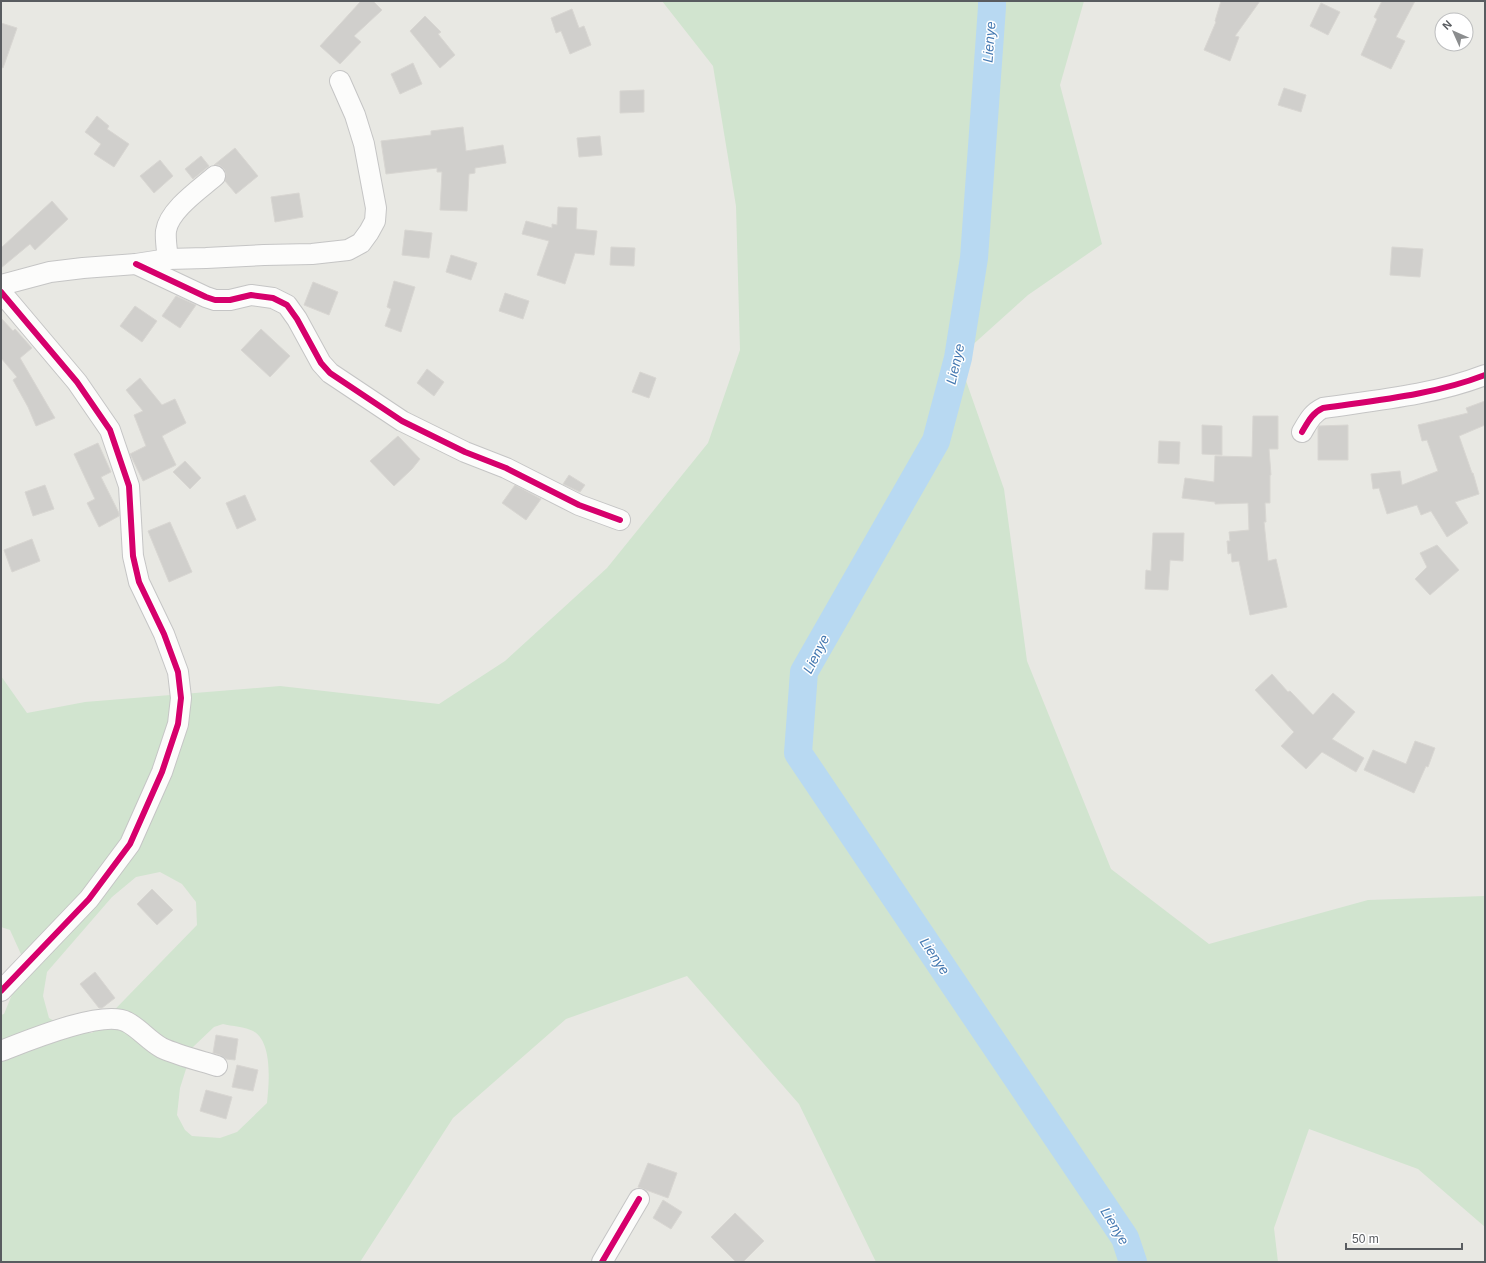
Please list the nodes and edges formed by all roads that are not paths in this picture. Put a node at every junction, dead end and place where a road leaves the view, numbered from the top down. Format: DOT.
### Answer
graph roads {
  1 [pos="340,81"];
  2 [pos="216,176"];
  3 [pos="168,259"];
  4 [pos="136,264"];
  5 [pos="1,285"];
  6 [pos="1,292"];
  7 [pos="1485,375"];
  8 [pos="1302,432"];
  9 [pos="620,520"];
  10 [pos="1,991"];
  11 [pos="1,1051"];
  12 [pos="217,1066"];
  13 [pos="639,1199"];
  14 [pos="602,1262"];
  1 -- 3 [label="street"];
  2 -- 3 [label="street"];
  3 -- 4 [label="street"];
  4 -- 5 [label="street"];
  4 -- 9 [label="street"];
  6 -- 10 [label="street"];
  7 -- 8 [label="street"];
  11 -- 12 [label="street"];
  13 -- 14 [label="street"];
}
